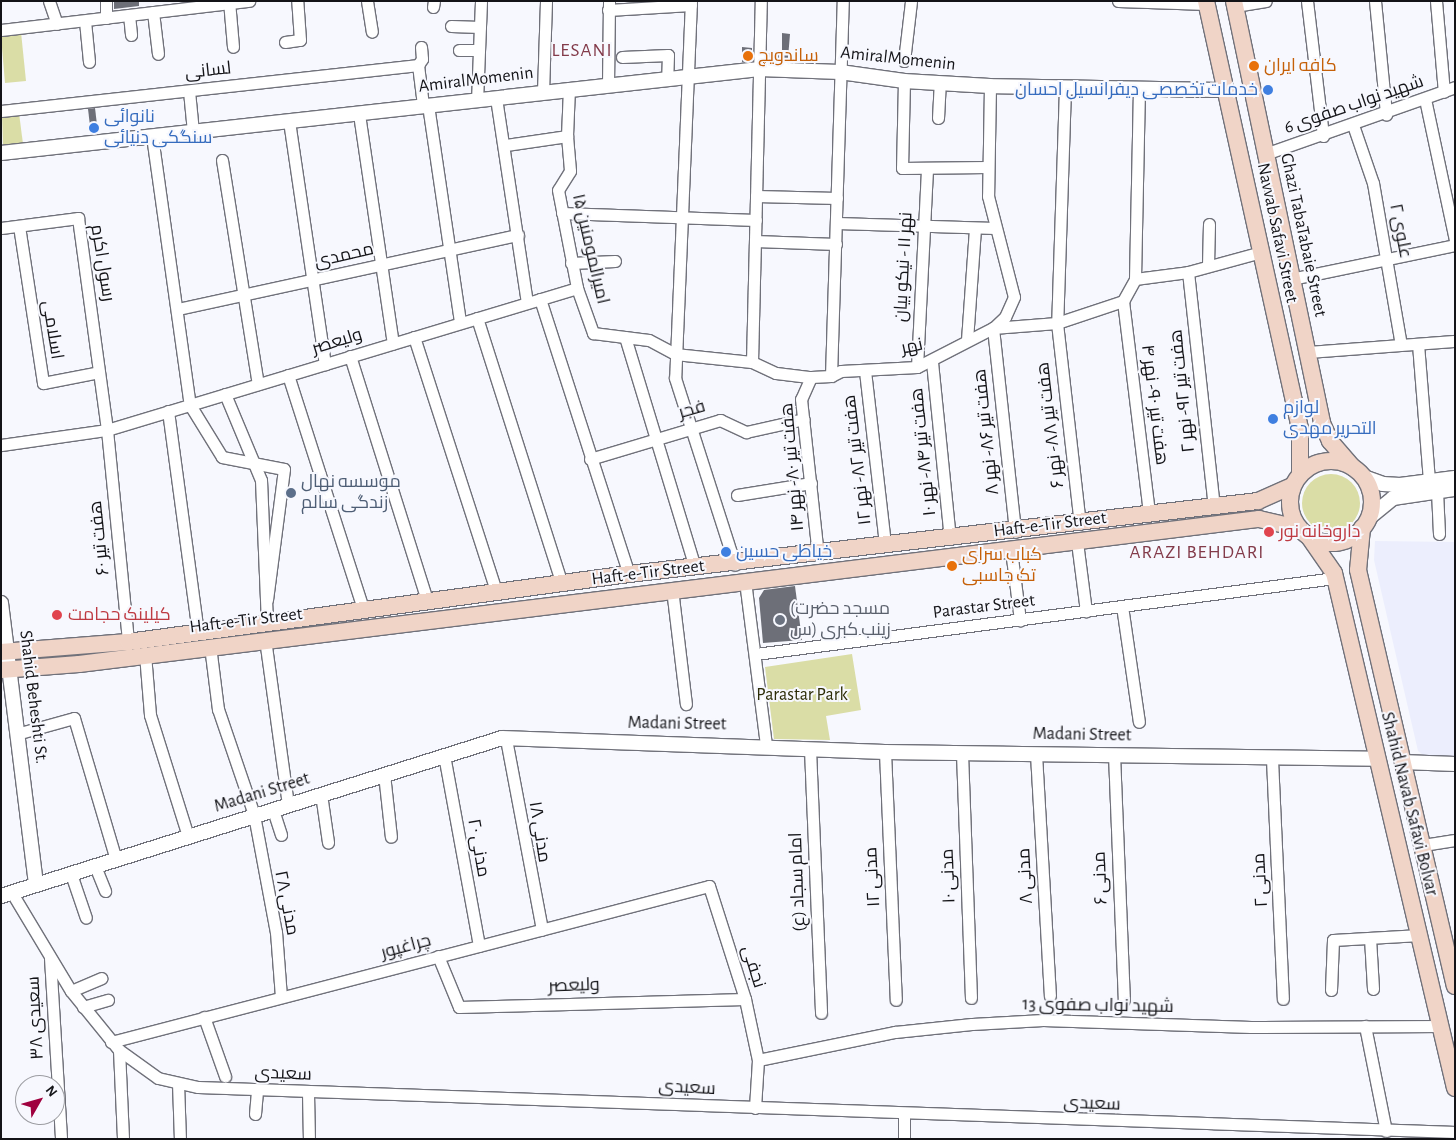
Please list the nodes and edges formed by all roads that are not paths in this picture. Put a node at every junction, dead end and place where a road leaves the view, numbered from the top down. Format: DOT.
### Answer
graph roads {
  1 [pos="49,1"];
  2 [pos="106,1"];
  3 [pos="249,1"];
  4 [pos="297,1"];
  5 [pos="367,1"];
  6 [pos="481,1"];
  7 [pos="546,1"];
  8 [pos="761,1"];
  9 [pos="843,1"];
  10 [pos="911,1"];
  11 [pos="1118,1"];
  12 [pos="1266,1"];
  13 [pos="1306,1"];
  14 [pos="1375,1"];
  15 [pos="1436,1"];
  16 [pos="229,2"];
  17 [pos="1207,2"];
  18 [pos="691,3"];
  19 [pos="1234,4"];
  20 [pos="608,6"];
  21 [pos="157,8"];
  22 [pos="129,15"];
  23 [pos="106,18"];
  24 [pos="85,20"];
  25 [pos="57,24"];
  26 [pos="451,26"];
  27 [pos="480,26"];
  28 [pos="1,30"];
  29 [pos="372,32"];
  30 [pos="131,35"];
  31 [pos="285,42"];
  32 [pos="421,47"];
  33 [pos="232,48"];
  34 [pos="459,50"];
  35 [pos="479,50"];
  36 [pos="158,54"];
  37 [pos="622,57"];
  38 [pos="904,61"];
  39 [pos="89,62"];
  40 [pos="418,65"];
  41 [pos="759,70"];
  42 [pos="840,72"];
  43 [pos="690,77"];
  44 [pos="667,79"];
  45 [pos="904,81"];
  46 [pos="940,83"];
  47 [pos="608,85"];
  48 [pos="990,86"];
  49 [pos="569,88"];
  50 [pos="1065,88"];
  51 [pos="1449,89"];
  52 [pos="1138,90"];
  53 [pos="1226,90"];
  54 [pos="189,91"];
  55 [pos="543,92"];
  56 [pos="496,98"];
  57 [pos="1425,99"];
  58 [pos="478,101"];
  59 [pos="425,105"];
  60 [pos="1,111"];
  61 [pos="359,114"];
  62 [pos="1386,114"];
  63 [pos="938,118"];
  64 [pos="288,121"];
  65 [pos="1353,126"];
  66 [pos="193,132"];
  67 [pos="152,136"];
  68 [pos="566,136"];
  69 [pos="1323,136"];
  70 [pos="506,145"];
  71 [pos="1,153"];
  72 [pos="1265,154"];
  73 [pos="222,160"];
  74 [pos="987,167"];
  75 [pos="927,168"];
  76 [pos="756,196"];
  77 [pos="837,198"];
  78 [pos="562,213"];
  79 [pos="680,218"];
  80 [pos="756,220"];
  81 [pos="837,224"];
  82 [pos="1209,224"];
  83 [pos="923,225"];
  84 [pos="19,226"];
  85 [pos="1,228"];
  86 [pos="975,228"];
  87 [pos="995,228"];
  88 [pos="518,235"];
  89 [pos="1455,240"];
  90 [pos="755,241"];
  91 [pos="836,244"];
  92 [pos="1455,244"];
  93 [pos="450,250"];
  94 [pos="1261,252"];
  95 [pos="1388,260"];
  96 [pos="615,261"];
  97 [pos="571,263"];
  98 [pos="1208,265"];
  99 [pos="381,266"];
  100 [pos="1188,272"];
  101 [pos="1135,279"];
  102 [pos="1291,279"];
  103 [pos="314,281"];
  104 [pos="577,288"];
  105 [pos="246,294"];
  106 [pos="540,299"];
  107 [pos="1123,301"];
  108 [pos="527,303"];
  109 [pos="178,309"];
  110 [pos="477,318"];
  111 [pos="460,323"];
  112 [pos="1057,323"];
  113 [pos="993,328"];
  114 [pos="414,337"];
  115 [pos="625,337"];
  116 [pos="967,340"];
  117 [pos="1455,341"];
  118 [pos="393,343"];
  119 [pos="1418,344"];
  120 [pos="1401,345"];
  121 [pos="1307,352"];
  122 [pos="675,354"];
  123 [pos="350,356"];
  124 [pos="752,362"];
  125 [pos="932,362"];
  126 [pos="325,364"];
  127 [pos="917,366"];
  128 [pos="865,371"];
  129 [pos="99,372"];
  130 [pos="288,375"];
  131 [pos="831,376"];
  132 [pos="811,377"];
  133 [pos="258,384"];
  134 [pos="225,394"];
  135 [pos="190,405"];
  136 [pos="168,411"];
  137 [pos="804,419"];
  138 [pos="1322,423"];
  139 [pos="693,427"];
  140 [pos="1300,429"];
  141 [pos="106,430"];
  142 [pos="654,440"];
  143 [pos="1,446"];
  144 [pos="590,459"];
  145 [pos="250,460"];
  146 [pos="1358,472"];
  147 [pos="1455,478"];
  148 [pos="1296,480"];
  149 [pos="810,483"];
  150 [pos="1433,486"];
  151 [pos="1455,489"];
  152 [pos="738,495"];
  153 [pos="1258,501"];
  154 [pos="1214,506"];
  155 [pos="1149,514"];
  156 [pos="1259,519"];
  157 [pos="1366,522"];
  158 [pos="1080,524"];
  159 [pos="1015,532"];
  160 [pos="1303,533"];
  161 [pos="1439,534"];
  162 [pos="950,539"];
  163 [pos="1077,542"];
  164 [pos="885,546"];
  165 [pos="1011,550"];
  166 [pos="818,555"];
  167 [pos="734,565"];
  168 [pos="694,568"];
  169 [pos="1358,570"];
  170 [pos="629,574"];
  171 [pos="1334,575"];
  172 [pos="745,582"];
  173 [pos="562,585"];
  174 [pos="672,589"];
  175 [pos="497,594"];
  176 [pos="267,600"];
  177 [pos="428,602"];
  178 [pos="1,603"];
  179 [pos="1122,606"];
  180 [pos="363,609"];
  181 [pos="1086,611"];
  182 [pos="1020,620"];
  183 [pos="267,621"];
  184 [pos="198,632"];
  185 [pos="265,639"];
  186 [pos="128,642"];
  187 [pos="210,646"];
  188 [pos="5,651"];
  189 [pos="145,654"];
  190 [pos="756,654"];
  191 [pos="7,669"];
  192 [pos="686,704"];
  193 [pos="1139,722"];
  194 [pos="20,733"];
  195 [pos="506,739"];
  196 [pos="766,745"];
  197 [pos="810,749"];
  198 [pos="885,752"];
  199 [pos="962,753"];
  200 [pos="1036,754"];
  201 [pos="1114,754"];
  202 [pos="444,755"];
  203 [pos="1272,759"];
  204 [pos="1377,759"];
  205 [pos="1402,762"];
  206 [pos="1455,764"];
  207 [pos="384,774"];
  208 [pos="321,794"];
  209 [pos="288,804"];
  210 [pos="273,810"];
  211 [pos="254,815"];
  212 [pos="281,835"];
  213 [pos="188,836"];
  214 [pos="391,837"];
  215 [pos="1455,840"];
  216 [pos="328,842"];
  217 [pos="1423,845"];
  218 [pos="116,860"];
  219 [pos="95,866"];
  220 [pos="71,874"];
  221 [pos="36,885"];
  222 [pos="709,886"];
  223 [pos="105,891"];
  224 [pos="7,895"];
  225 [pos="86,918"];
  226 [pos="542,930"];
  227 [pos="1420,935"];
  228 [pos="1370,938"];
  229 [pos="479,946"];
  230 [pos="50,954"];
  231 [pos="438,956"];
  232 [pos="1454,976"];
  233 [pos="101,978"];
  234 [pos="1373,988"];
  235 [pos="1331,990"];
  236 [pos="71,991"];
  237 [pos="1050,996"];
  238 [pos="282,997"];
  239 [pos="971,998"];
  240 [pos="745,999"];
  241 [pos="1283,999"];
  242 [pos="108,1000"];
  243 [pos="896,1000"];
  244 [pos="1124,1000"];
  245 [pos="83,1007"];
  246 [pos="821,1013"];
  247 [pos="204,1018"];
  248 [pos="1365,1026"];
  249 [pos="1441,1026"];
  250 [pos="115,1046"];
  251 [pos="758,1060"];
  252 [pos="225,1076"];
  253 [pos="178,1083"];
  254 [pos="1455,1088"];
  255 [pos="257,1091"];
  256 [pos="308,1093"];
  257 [pos="755,1108"];
  258 [pos="255,1114"];
  259 [pos="904,1114"];
  260 [pos="1386,1131"];
  261 [pos="1455,1132"];
  262 [pos="1417,1135"];
  263 [pos="60,1139"];
  264 [pos="124,1139"];
  265 [pos="180,1139"];
  266 [pos="310,1139"];
  267 [pos="904,1139"];
  1 -- 25 [label="street"];
  2 -- 23 [label="street"];
  3 -- 16 [label="street"];
  4 -- 31 [label="street"];
  5 -- 29 [label="street"];
  6 -- 27 [label="street"];
  7 -- 55 [label="street"];
  8 -- 41 [label="street"];
  9 -- 42 [label="street"];
  10 -- 38 [label="street"];
  11 -- 17 [label="street"];
  12 -- 19 [label="street"];
  13 -- 69 [label="street"];
  14 -- 62 [label="street"];
  15 -- 51 [label="street"];
  16 -- 21 [label="street"];
  16 -- 33 [label="street"];
  17 -- 53 [label="main road, Navvab Safavi Street"];
  18 -- 20 [label="street"];
  18 -- 43 [label="street"];
  19 -- 72 [label="main road, Ghazi TabaTabaie Street"];
  20 -- 47 [label="street"];
  21 -- 22 [label="street"];
  21 -- 36 [label="street"];
  22 -- 23 [label="street"];
  22 -- 30 [label="street"];
  23 -- 24 [label="street"];
  24 -- 25 [label="street"];
  24 -- 39 [label="street"];
  25 -- 28 [label="street"];
  26 -- 27 [label="street"];
  27 -- 35 [label="street"];
  32 -- 40 [label="street"];
  34 -- 35 [label="street"];
  35 -- 58 [label="street"];
  37 -- 44 [label="street"];
  40 -- 54 [label="street, لسانی"];
  40 -- 59 [label="street"];
  41 -- 42 [label="street, AmiralMomenin"];
  41 -- 43 [label="street, AmiralMomenin"];
  41 -- 76 [label="street"];
  42 -- 45 [label="street, AmiralMomenin"];
  42 -- 77 [label="street"];
  43 -- 44 [label="street, AmiralMomenin"];
  43 -- 79 [label="street"];
  44 -- 47 [label="street, AmiralMomenin"];
  45 -- 46 [label="street, AmiralMomenin"];
  45 -- 75 [label="street"];
  46 -- 48 [label="street, AmiralMomenin"];
  46 -- 63 [label="street"];
  47 -- 49 [label="street, AmiralMomenin"];
  48 -- 50 [label="street, AmiralMomenin"];
  48 -- 74 [label="street"];
  49 -- 55 [label="street, AmiralMomenin"];
  49 -- 68 [label="street, امیرالمومنین ۱۵"];
  50 -- 52 [label="street, AmiralMomenin"];
  50 -- 112 [label="street, هفت تیر ۸۸- نهر ۶"];
  51 -- 57 [label="street, شهید نواب صفوی 6"];
  52 -- 53 [label="street, AmiralMomenin"];
  52 -- 101 [label="street"];
  53 -- 94 [label="main road, Navvab Safavi Street"];
  54 -- 60 [label="street, لسانی"];
  54 -- 66 [label="street"];
  55 -- 56 [label="street, AmiralMomenin"];
  56 -- 58 [label="street, AmiralMomenin"];
  56 -- 70 [label="street"];
  57 -- 62 [label="street, شهید نواب صفوی 6"];
  57 -- 89 [label="street"];
  58 -- 59 [label="street, AmiralMomenin"];
  59 -- 61 [label="street, AmiralMomenin"];
  59 -- 93 [label="street"];
  61 -- 64 [label="street, AmiralMomenin"];
  61 -- 99 [label="street"];
  62 -- 65 [label="street, شهید نواب صفوی 6"];
  64 -- 66 [label="street, AmiralMomenin"];
  64 -- 103 [label="street"];
  65 -- 69 [label="street, شهید نواب صفوی 6"];
  65 -- 95 [label="street, علوی ۲"];
  66 -- 67 [label="street, AmiralMomenin"];
  67 -- 71 [label="street, AmiralMomenin"];
  67 -- 109 [label="street"];
  68 -- 70 [label="street"];
  68 -- 78 [label="street, امیرالمومنین ۱۵"];
  69 -- 72 [label="street, شهید نواب صفوی 6"];
  70 -- 88 [label="street"];
  72 -- 102 [label="main road, Ghazi TabaTabaie Street"];
  73 -- 105 [label="street"];
  74 -- 75 [label="street"];
  74 -- 87 [label="street"];
  75 -- 83 [label="street, نهر ۱۱ - نیکو بیان"];
  76 -- 77 [label="street"];
  76 -- 80 [label="street"];
  77 -- 81 [label="street"];
  78 -- 79 [label="street"];
  78 -- 97 [label="street, امیرالمومنین ۱۵"];
  79 -- 80 [label="street"];
  79 -- 122 [label="street"];
  80 -- 90 [label="street"];
  81 -- 83 [label="street"];
  81 -- 91 [label="street"];
  82 -- 98 [label="street"];
  83 -- 86 [label="street"];
  83 -- 127 [label="street, نهر ۱۱ - نیکو بیان"];
  84 -- 85 [label="street"];
  84 -- 129 [label="street, رسول اکرم"];
  84 -- 129 [label="street, اسلامی"];
  86 -- 87 [label="street"];
  86 -- 116 [label="street"];
  87 -- 113 [label="street"];
  88 -- 93 [label="street, محمدی"];
  88 -- 108 [label="street"];
  90 -- 91 [label="street"];
  90 -- 124 [label="street"];
  91 -- 131 [label="street"];
  92 -- 95 [label="street"];
  93 -- 99 [label="street, محمدی"];
  93 -- 111 [label="street"];
  94 -- 98 [label="street"];
  94 -- 140 [label="main road, Navvab Safavi Street"];
  95 -- 102 [label="street"];
  95 -- 120 [label="street, علوی ۲"];
  96 -- 97 [label="street"];
  97 -- 104 [label="street, امیرالمومنین ۱۵"];
  98 -- 100 [label="street"];
  99 -- 103 [label="street, محمدی"];
  99 -- 118 [label="street"];
  100 -- 101 [label="street"];
  100 -- 154 [label="street, هفت تیر ۹۲- نهر ۲"];
  101 -- 107 [label="street"];
  102 -- 121 [label="main road, Ghazi TabaTabaie Street"];
  103 -- 105 [label="street, محمدی"];
  103 -- 126 [label="street"];
  104 -- 106 [label="street, ولیعصر"];
  104 -- 115 [label="street, امیرالمومنین ۱۵"];
  105 -- 109 [label="street, محمدی"];
  105 -- 133 [label="street"];
  106 -- 108 [label="street, ولیعصر"];
  106 -- 144 [label="street"];
  107 -- 112 [label="street, نهر"];
  107 -- 155 [label="street, هفت تیر ۹۰- نهر ۴"];
  108 -- 110 [label="street, ولیعصر"];
  109 -- 135 [label="street"];
  110 -- 111 [label="street, ولیعصر"];
  110 -- 173 [label="street"];
  111 -- 114 [label="street, ولیعصر"];
  112 -- 113 [label="street, نهر"];
  112 -- 158 [label="street, هفت تیر ۸۸- نهر ۶"];
  113 -- 116 [label="street, نهر"];
  113 -- 159 [label="street, هفت تیر ۸۶- نهر ۸"];
  114 -- 118 [label="street, ولیعصر"];
  114 -- 175 [label="street"];
  115 -- 122 [label="street, امیرالمومنین ۱۵"];
  115 -- 142 [label="street"];
  116 -- 125 [label="street, نهر"];
  117 -- 119 [label="street"];
  118 -- 123 [label="street, ولیعصر"];
  119 -- 120 [label="street"];
  119 -- 150 [label="street"];
  120 -- 121 [label="street"];
  121 -- 138 [label="main road, Ghazi TabaTabaie Street"];
  122 -- 124 [label="street, نهر"];
  122 -- 139 [label="street"];
  123 -- 126 [label="street, ولیعصر"];
  123 -- 177 [label="street"];
  124 -- 132 [label="street, نهر"];
  125 -- 127 [label="street, نهر"];
  125 -- 162 [label="street, هفت تیر ۸۴- نهر ۱۰"];
  126 -- 130 [label="street, ولیعصر"];
  127 -- 128 [label="street, نهر"];
  128 -- 131 [label="street, نهر"];
  128 -- 164 [label="street, هفت تیر ۸۲- نهر ۱۲"];
  129 -- 141 [label="street, هفت تیر ۶۰"];
  130 -- 133 [label="street, ولیعصر"];
  130 -- 180 [label="street"];
  131 -- 132 [label="street, نهر"];
  132 -- 137 [label="street, هفت تیر ۸۰- نهر ۱۴"];
  133 -- 134 [label="street, ولیعصر"];
  134 -- 135 [label="street, ولیعصر"];
  134 -- 145 [label="street"];
  135 -- 136 [label="street, ولیعصر"];
  135 -- 145 [label="street"];
  136 -- 141 [label="street, ولیعصر"];
  136 -- 184 [label="street"];
  137 -- 139 [label="street, فجر"];
  137 -- 149 [label="street, هفت تیر ۸۰- نهر ۱۴"];
  138 -- 140 [label="main road"];
  138 -- 146 [label="main road, Ghazi TabaTabaie Street"];
  139 -- 142 [label="street, فجر"];
  139 -- 167 [label="street"];
  140 -- 148 [label="main road, Navvab Safavi Street"];
  141 -- 143 [label="street, ولیعصر"];
  141 -- 186 [label="street, هفت تیر ۶۰"];
  142 -- 144 [label="street, فجر"];
  142 -- 168 [label="street"];
  144 -- 170 [label="street"];
  145 -- 176 [label="street"];
  145 -- 176 [label="street"];
  146 -- 148 [label="main road"];
  146 -- 150 [label="street"];
  146 -- 157 [label="main road"];
  147 -- 150 [label="street"];
  148 -- 153 [label="main road, Haft-e-Tir Street"];
  148 -- 160 [label="main road"];
  149 -- 152 [label="street"];
  149 -- 166 [label="street, هفت تیر ۸۰- نهر ۱۴"];
  150 -- 151 [label="street"];
  150 -- 157 [label="street"];
  150 -- 161 [label="street"];
  153 -- 154 [label="main road, Haft-e-Tir Street"];
  153 -- 156 [label="main road"];
  154 -- 155 [label="main road, Haft-e-Tir Street"];
  155 -- 158 [label="main road, Haft-e-Tir Street"];
  156 -- 160 [label="main road, Haft-e-Tir Street"];
  156 -- 163 [label="main road, Haft-e-Tir Street"];
  157 -- 160 [label="main road"];
  157 -- 169 [label="main road, Shahid Navab Safavi Bolvar"];
  158 -- 159 [label="main road, Haft-e-Tir Street"];
  159 -- 162 [label="main road, Haft-e-Tir Street"];
  160 -- 171 [label="main road, Shahid Navab Safavi Bolvar"];
  162 -- 164 [label="main road, Haft-e-Tir Street"];
  163 -- 165 [label="main road, Haft-e-Tir Street"];
  163 -- 181 [label="street"];
  164 -- 166 [label="main road, Haft-e-Tir Street"];
  165 -- 172 [label="main road, Haft-e-Tir Street"];
  165 -- 182 [label="street"];
  166 -- 167 [label="main road, Haft-e-Tir Street"];
  167 -- 168 [label="main road, Haft-e-Tir Street"];
  168 -- 170 [label="main road, Haft-e-Tir Street"];
  169 -- 171 [label="main road"];
  169 -- 205 [label="main road, Shahid Navab Safavi Bolvar"];
  170 -- 173 [label="main road, Haft-e-Tir Street"];
  171 -- 179 [label="street, Parastar Street"];
  171 -- 204 [label="main road, Shahid Navab Safavi Bolvar"];
  172 -- 174 [label="main road, Haft-e-Tir Street"];
  172 -- 190 [label="street"];
  173 -- 175 [label="main road, Haft-e-Tir Street"];
  174 -- 185 [label="main road, Haft-e-Tir Street"];
  174 -- 192 [label="street"];
  175 -- 177 [label="main road, Haft-e-Tir Street"];
  176 -- 183 [label="street"];
  177 -- 180 [label="main road, Haft-e-Tir Street"];
  178 -- 188 [label="street, Shahid Beheshti St."];
  179 -- 181 [label="street, Parastar Street"];
  179 -- 193 [label="street"];
  180 -- 183 [label="main road, Haft-e-Tir Street"];
  181 -- 182 [label="street, Parastar Street"];
  182 -- 190 [label="street, Parastar Street"];
  183 -- 184 [label="main road, Haft-e-Tir Street"];
  184 -- 186 [label="main road, Haft-e-Tir Street"];
  185 -- 187 [label="main road, Haft-e-Tir Street"];
  185 -- 209 [label="street"];
  186 -- 188 [label="main road, Haft-e-Tir Street"];
  187 -- 189 [label="main road, Haft-e-Tir Street"];
  187 -- 211 [label="street, مدنی ۲۸"];
  188 -- 191 [label="street, Shahid Beheshti St."];
  189 -- 191 [label="main road, Haft-e-Tir Street"];
  189 -- 213 [label="street"];
  190 -- 196 [label="street"];
  191 -- 194 [label="street, Shahid Beheshti St."];
  194 -- 218 [label="street"];
  194 -- 221 [label="street, Shahid Beheshti St."];
  195 -- 196 [label="street, Madani Street"];
  195 -- 202 [label="street, Madani Street"];
  195 -- 226 [label="street, مدنی ۱۸"];
  196 -- 197 [label="street, Madani Street"];
  197 -- 198 [label="street, Madani Street"];
  197 -- 246 [label="street, امام سجاد (ع)"];
  198 -- 199 [label="street, Madani Street"];
  198 -- 243 [label="street, مدنی ۱۲"];
  199 -- 200 [label="street, Madani Street"];
  199 -- 239 [label="street, مدنی ۱۰"];
  200 -- 201 [label="street, Madani Street"];
  200 -- 237 [label="street, مدنی ۸"];
  201 -- 203 [label="street, Madani Street"];
  201 -- 244 [label="street, مدنی ۶"];
  202 -- 207 [label="street, Madani Street"];
  202 -- 229 [label="street, مدنی ۲۰"];
  203 -- 204 [label="street, Madani Street"];
  203 -- 241 [label="street, مدنی ۲"];
  204 -- 227 [label="main road, Shahid Navab Safavi Bolvar"];
  205 -- 206 [label="street"];
  205 -- 217 [label="main road, Shahid Navab Safavi Bolvar"];
  207 -- 208 [label="street, Madani Street"];
  207 -- 214 [label="street"];
  208 -- 209 [label="street, Madani Street"];
  208 -- 216 [label="street"];
  209 -- 210 [label="street, Madani Street"];
  210 -- 211 [label="street, Madani Street"];
  210 -- 212 [label="street"];
  211 -- 213 [label="street, Madani Street"];
  211 -- 238 [label="street, مدنی ۲۸"];
  213 -- 218 [label="street, Madani Street"];
  215 -- 217 [label="street"];
  217 -- 232 [label="main road, Shahid Navab Safavi Bolvar"];
  218 -- 219 [label="street, Madani Street"];
  219 -- 220 [label="street, Madani Street"];
  219 -- 223 [label="street"];
  220 -- 221 [label="street, Madani Street"];
  220 -- 225 [label="street"];
  221 -- 224 [label="street, Madani Street"];
  222 -- 226 [label="street, چراغپور"];
  222 -- 240 [label="street, نجفی"];
  224 -- 230 [label="street, سعیدی"];
  226 -- 229 [label="street, چراغپور"];
  227 -- 228 [label="street"];
  227 -- 249 [label="main road, Shahid Navab Safavi Bolvar"];
  228 -- 234 [label="street"];
  228 -- 235 [label="street"];
  229 -- 231 [label="street, چراغپور"];
  230 -- 236 [label="street, سعیدی"];
  230 -- 263 [label="street, سعیدی ۳۸"];
  231 -- 238 [label="street, چراغپور"];
  231 -- 240 [label="street, ولیعصر"];
  233 -- 236 [label="street"];
  236 -- 245 [label="street, سعیدی"];
  238 -- 247 [label="street, چراغپور"];
  240 -- 251 [label="street, نجفی"];
  242 -- 245 [label="street"];
  245 -- 250 [label="street, سعیدی"];
  247 -- 250 [label="street, چراغپور"];
  247 -- 252 [label="street"];
  248 -- 249 [label="street, شهید نواب صفوی 13"];
  248 -- 251 [label="street, شهید نواب صفوی 13"];
  248 -- 260 [label="street"];
  249 -- 254 [label="main road, Shahid Navab Safavi Bolvar"];
  250 -- 253 [label="street, سعیدی"];
  250 -- 264 [label="street"];
  251 -- 257 [label="street, نجفی"];
  253 -- 255 [label="street, سعیدی"];
  253 -- 265 [label="street"];
  255 -- 256 [label="street, سعیدی"];
  255 -- 258 [label="street"];
  256 -- 257 [label="street, سعیدی"];
  256 -- 266 [label="street"];
  257 -- 259 [label="street, سعیدی"];
  259 -- 260 [label="street, سعیدی"];
  259 -- 267 [label="street"];
  260 -- 262 [label="street, سعیدی"];
  261 -- 262 [label="street, سعیدی"];
}
